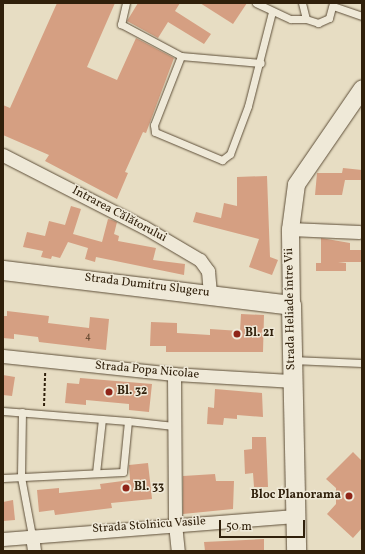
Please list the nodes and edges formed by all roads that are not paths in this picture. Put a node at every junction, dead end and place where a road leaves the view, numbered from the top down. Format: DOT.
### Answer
graph roads {
  1 [pos="126,3"];
  2 [pos="256,3"];
  3 [pos="302,3"];
  4 [pos="333,4"];
  5 [pos="272,12"];
  6 [pos="362,16"];
  7 [pos="306,19"];
  8 [pos="181,56"];
  9 [pos="261,63"];
  10 [pos="362,88"];
  11 [pos="3,155"];
  12 [pos="290,229"];
  13 [pos="360,232"];
  14 [pos="3,270"];
  15 [pos="210,294"];
  16 [pos="291,305"];
  17 [pos="3,356"];
  18 [pos="292,360"];
  19 [pos="362,363"];
  20 [pos="174,374"];
  21 [pos="292,381"];
  22 [pos="3,411"];
  23 [pos="22,412"];
  24 [pos="102,419"];
  25 [pos="128,422"];
  26 [pos="174,426"];
  27 [pos="96,473"];
  28 [pos="21,477"];
  29 [pos="3,478"];
  30 [pos="295,516"];
  31 [pos="175,524"];
  32 [pos="32,536"];
  33 [pos="3,539"];
  34 [pos="34,551"];
  35 [pos="178,551"];
  36 [pos="296,551"];
  1 -- 8 [label="lane"];
  2 -- 5 [label="lane"];
  3 -- 7 [label="lane"];
  4 -- 6 [label="lane"];
  4 -- 7 [label="lane"];
  5 -- 7 [label="lane"];
  5 -- 9 [label="lane"];
  8 -- 9 [label="lane"];
  8 -- 9 [label="lane"];
  10 -- 12 [label="street, Strada Heliade între Vii"];
  11 -- 15 [label="street, Intrarea Călătorului"];
  12 -- 13 [label="street"];
  12 -- 16 [label="street, Strada Heliade între Vii"];
  14 -- 15 [label="main road, Strada Dumitru Slugeru"];
  15 -- 16 [label="main road, Strada Dumitru Slugeru"];
  16 -- 18 [label="main road, Strada Heliade între Vii"];
  17 -- 20 [label="street, Strada Popa Nicolae"];
  18 -- 19 [label="lane"];
  18 -- 21 [label="main road, Strada Heliade între Vii"];
  20 -- 21 [label="street, Strada Popa Nicolae"];
  20 -- 26 [label="street"];
  21 -- 30 [label="main road, Strada Heliade între Vii"];
  22 -- 23 [label="lane"];
  23 -- 24 [label="lane"];
  23 -- 28 [label="lane"];
  24 -- 25 [label="lane"];
  24 -- 27 [label="lane"];
  25 -- 26 [label="lane"];
  25 -- 27 [label="lane"];
  26 -- 31 [label="street"];
  27 -- 28 [label="lane"];
  28 -- 29 [label="lane"];
  28 -- 32 [label="lane"];
  30 -- 31 [label="street, Strada Stolnicu Vasile"];
  30 -- 36 [label="main road, Strada Heliade între Vii"];
  31 -- 32 [label="street, Strada Stolnicu Vasile"];
  31 -- 35 [label="street"];
  32 -- 33 [label="street, Strada Stolnicu Vasile"];
  32 -- 34 [label="street"];
}
